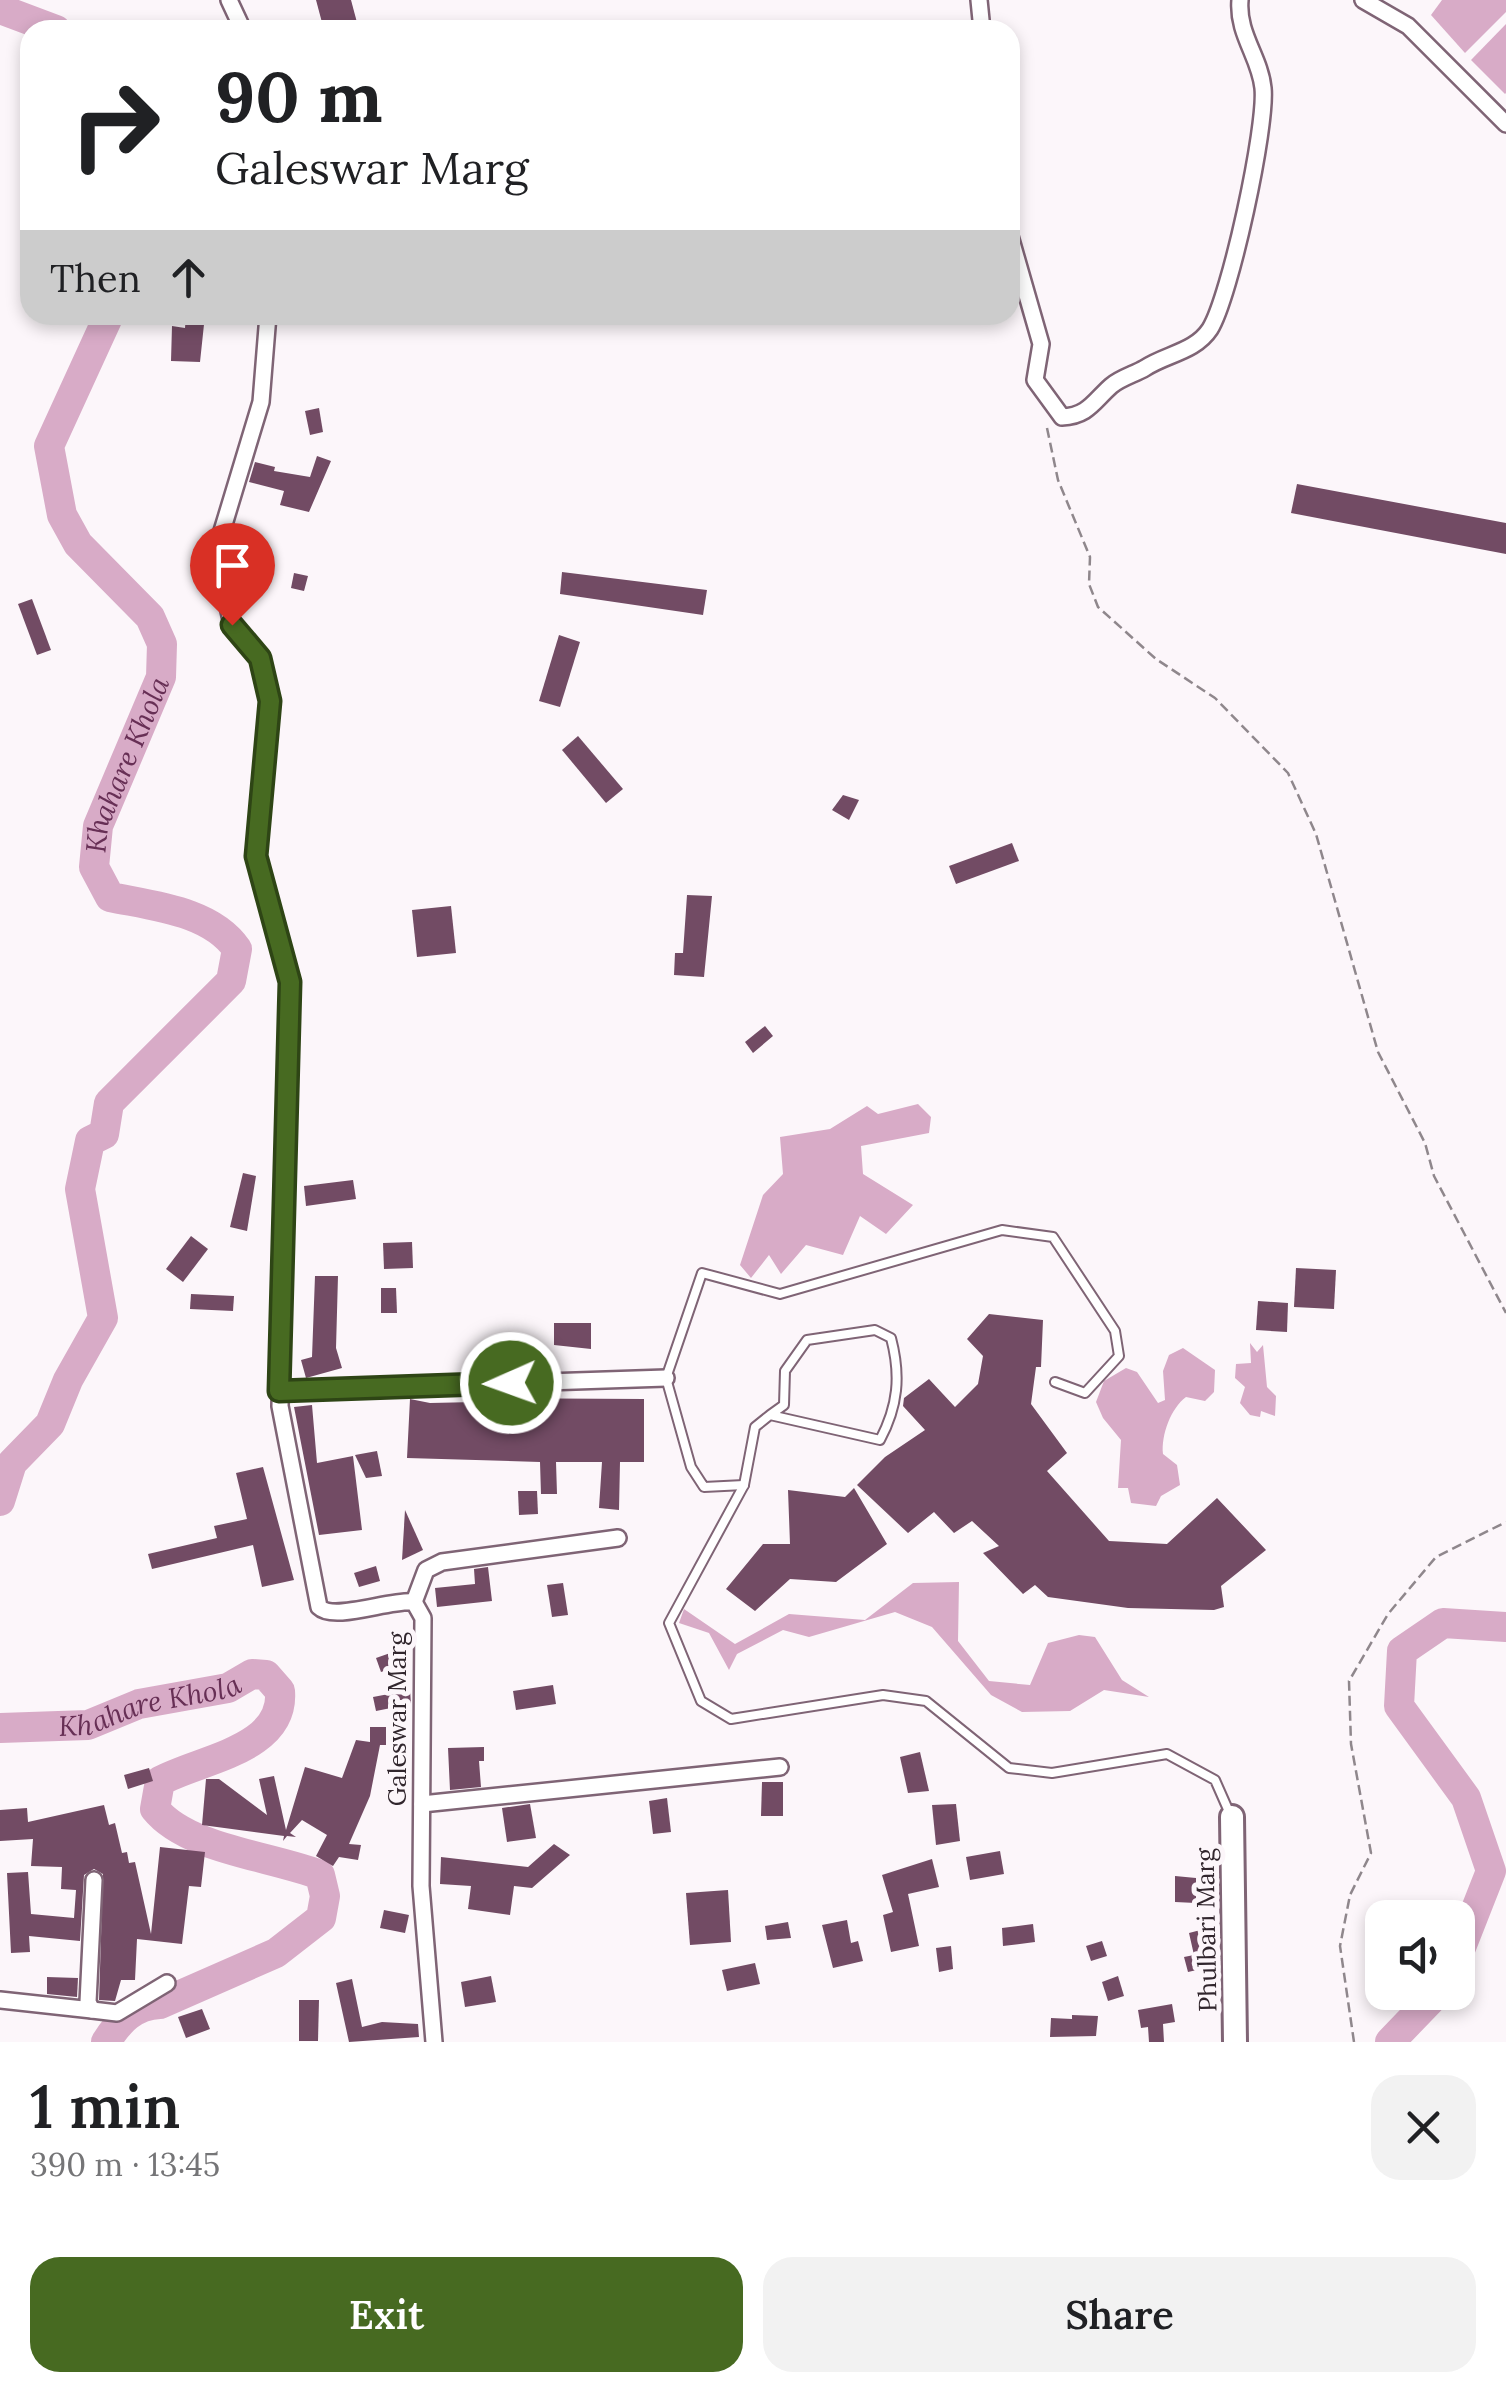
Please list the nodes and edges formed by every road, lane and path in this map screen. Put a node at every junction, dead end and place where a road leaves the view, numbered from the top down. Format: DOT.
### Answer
graph roads {
  1 [pos="1240,0"];
  2 [pos="1362,0"];
  3 [pos="1506,124"];
  4 [pos="1020,271"];
  5 [pos="267,325"];
  6 [pos="1047,428"];
  7 [pos="1506,1313"];
  8 [pos="666,1378"];
  9 [pos="1055,1382"];
  10 [pos="279,1391"];
  11 [pos="770,1414"];
  12 [pos="744,1485"];
  13 [pos="1506,1522"];
  14 [pos="618,1538"];
  15 [pos="414,1602"];
  16 [pos="780,1766"];
  17 [pos="422,1804"];
  18 [pos="1232,1817"];
  19 [pos="94,1880"];
  20 [pos="167,1983"];
  21 [pos="0,2000"];
  22 [pos="92,2010"];
  23 [pos="434,2042"];
  24 [pos="1235,2042"];
  25 [pos="1354,2042"];
  1 -- 4 [label="street"];
  2 -- 3 [label="street"];
  5 -- 10 [label="street, Galeswar Marg"];
  6 -- 7 [label="path"];
  8 -- 9 [label="lane"];
  8 -- 10 [label="street"];
  8 -- 12 [label="lane"];
  10 -- 15 [label="street, Galeswar Marg"];
  11 -- 11 [label="lane"];
  11 -- 12 [label="lane"];
  12 -- 18 [label="lane"];
  13 -- 25 [label="path"];
  14 -- 15 [label="street"];
  15 -- 17 [label="street, Galeswar Marg"];
  16 -- 17 [label="street"];
  17 -- 23 [label="street, Galeswar Marg"];
  18 -- 24 [label="main road, Phulbari Marg"];
  19 -- 22 [label="street"];
  20 -- 22 [label="street"];
  21 -- 22 [label="street"];
}
